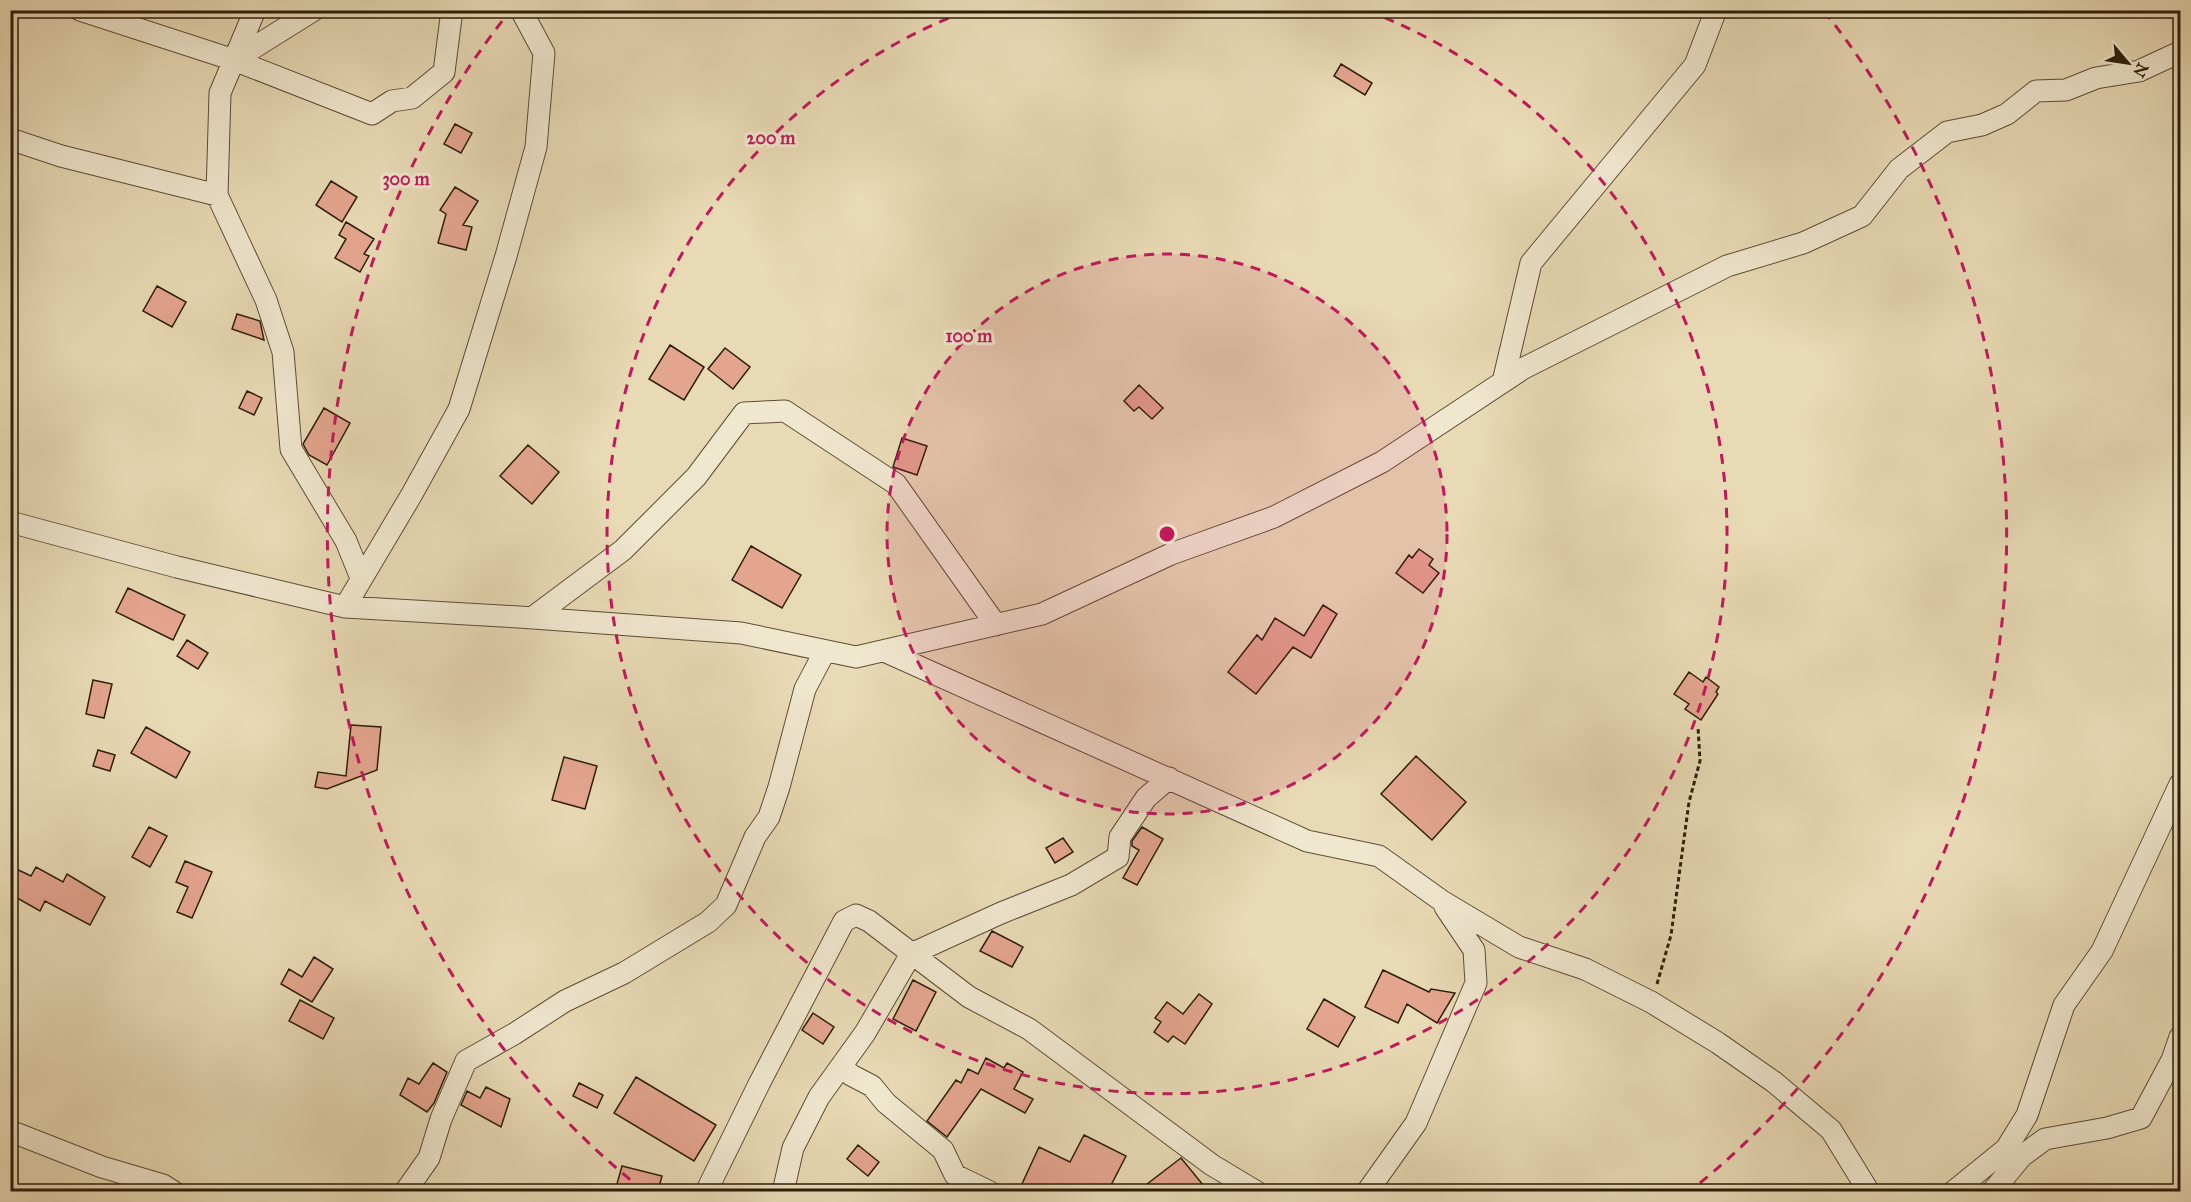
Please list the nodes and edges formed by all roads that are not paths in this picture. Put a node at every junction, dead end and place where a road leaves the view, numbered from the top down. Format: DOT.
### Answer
graph roads {
  1 [pos="80,10"];
  2 [pos="255,10"];
  3 [pos="314,10"];
  4 [pos="452,10"];
  5 [pos="521,10"];
  6 [pos="1716,10"];
  7 [pos="2181,52"];
  8 [pos="234,60"];
  9 [pos="10,139"];
  10 [pos="217,195"];
  11 [pos="1503,382"];
  12 [pos="10,522"];
  13 [pos="362,578"];
  14 [pos="345,607"];
  15 [pos="532,618"];
  16 [pos="996,625"];
  17 [pos="825,651"];
  18 [pos="884,651"];
  19 [pos="1169,778"];
  20 [pos="2181,784"];
  21 [pos="1442,901"];
  22 [pos="911,954"];
  23 [pos="2181,1037"];
  24 [pos="841,1066"];
  25 [pos="10,1131"];
  26 [pos="952,1183"];
  27 [pos="174,1191"];
  28 [pos="405,1191"];
  29 [pos="706,1191"];
  30 [pos="783,1191"];
  31 [pos="990,1191"];
  32 [pos="1257,1191"];
  33 [pos="1367,1191"];
  34 [pos="1869,1191"];
  35 [pos="1953,1191"];
  36 [pos="1992,1191"];
  1 -- 8 [label="street"];
  2 -- 8 [label="street"];
  3 -- 8 [label="street"];
  4 -- 8 [label="street"];
  5 -- 13 [label="street"];
  6 -- 11 [label="street"];
  7 -- 11 [label="street"];
  8 -- 10 [label="street"];
  9 -- 10 [label="street"];
  10 -- 13 [label="street"];
  11 -- 16 [label="street"];
  12 -- 14 [label="street"];
  13 -- 14 [label="street"];
  14 -- 15 [label="street"];
  15 -- 16 [label="street"];
  15 -- 17 [label="street"];
  16 -- 18 [label="street"];
  17 -- 18 [label="street"];
  17 -- 28 [label="street"];
  18 -- 19 [label="street"];
  19 -- 21 [label="street"];
  19 -- 22 [label="street"];
  20 -- 35 [label="street"];
  21 -- 33 [label="street"];
  21 -- 34 [label="street"];
  22 -- 24 [label="street"];
  22 -- 29 [label="street"];
  22 -- 32 [label="street"];
  23 -- 36 [label="street"];
  24 -- 26 [label="street"];
  24 -- 30 [label="street"];
  25 -- 27 [label="street"];
  26 -- 31 [label="street"];
}
